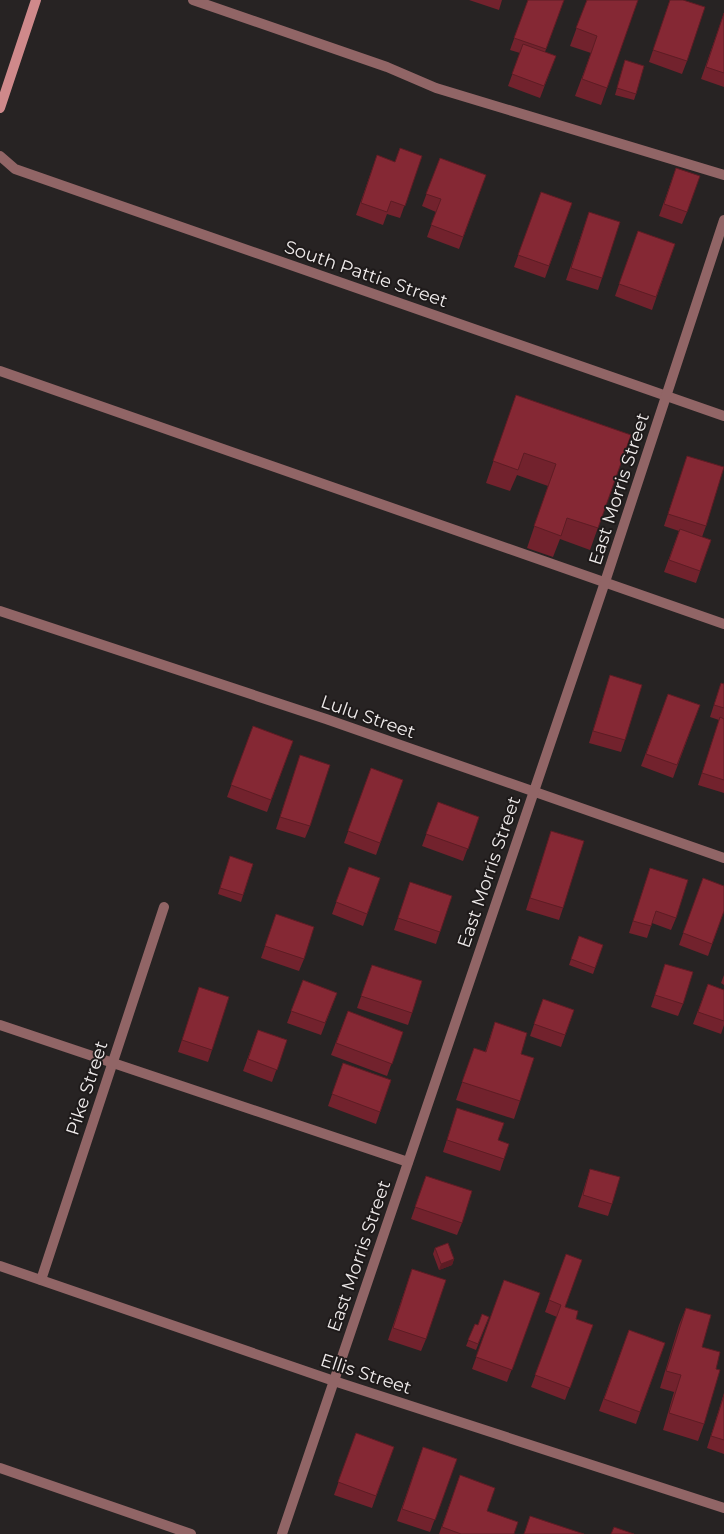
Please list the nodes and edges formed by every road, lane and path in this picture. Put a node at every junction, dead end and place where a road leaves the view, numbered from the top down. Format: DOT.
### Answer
graph roads {
  1 [pos="36,0"];
  2 [pos="193,0"];
  3 [pos="0,108"];
  4 [pos="0,156"];
  5 [pos="724,175"];
  6 [pos="724,220"];
  7 [pos="0,371"];
  8 [pos="666,396"];
  9 [pos="724,416"];
  10 [pos="606,582"];
  11 [pos="0,611"];
  12 [pos="724,624"];
  13 [pos="534,792"];
  14 [pos="724,858"];
  15 [pos="164,907"];
  16 [pos="0,1025"];
  17 [pos="112,1062"];
  18 [pos="408,1162"];
  19 [pos="0,1266"];
  20 [pos="41,1280"];
  21 [pos="334,1381"];
  22 [pos="0,1468"];
  23 [pos="724,1508"];
  24 [pos="191,1534"];
  25 [pos="282,1534"];
  1 -- 3 [label="street"];
  2 -- 5 [label="street"];
  4 -- 8 [label="street, South Pattie Street"];
  6 -- 8 [label="street, East Morris Street"];
  7 -- 10 [label="street"];
  8 -- 9 [label="street, South Pattie Street"];
  8 -- 10 [label="street, East Morris Street"];
  10 -- 12 [label="street"];
  10 -- 13 [label="street, East Morris Street"];
  11 -- 13 [label="street, Lulu Street"];
  13 -- 14 [label="street, Lulu Street"];
  13 -- 18 [label="street, East Morris Street"];
  15 -- 17 [label="street, Pike Street"];
  16 -- 17 [label="street"];
  17 -- 18 [label="street"];
  17 -- 20 [label="street, Pike Street"];
  18 -- 21 [label="street, East Morris Street"];
  19 -- 20 [label="street, Ellis Street"];
  20 -- 21 [label="street, Ellis Street"];
  21 -- 23 [label="street, Ellis Street"];
  21 -- 25 [label="street, East Morris Street"];
  22 -- 24 [label="street"];
}
